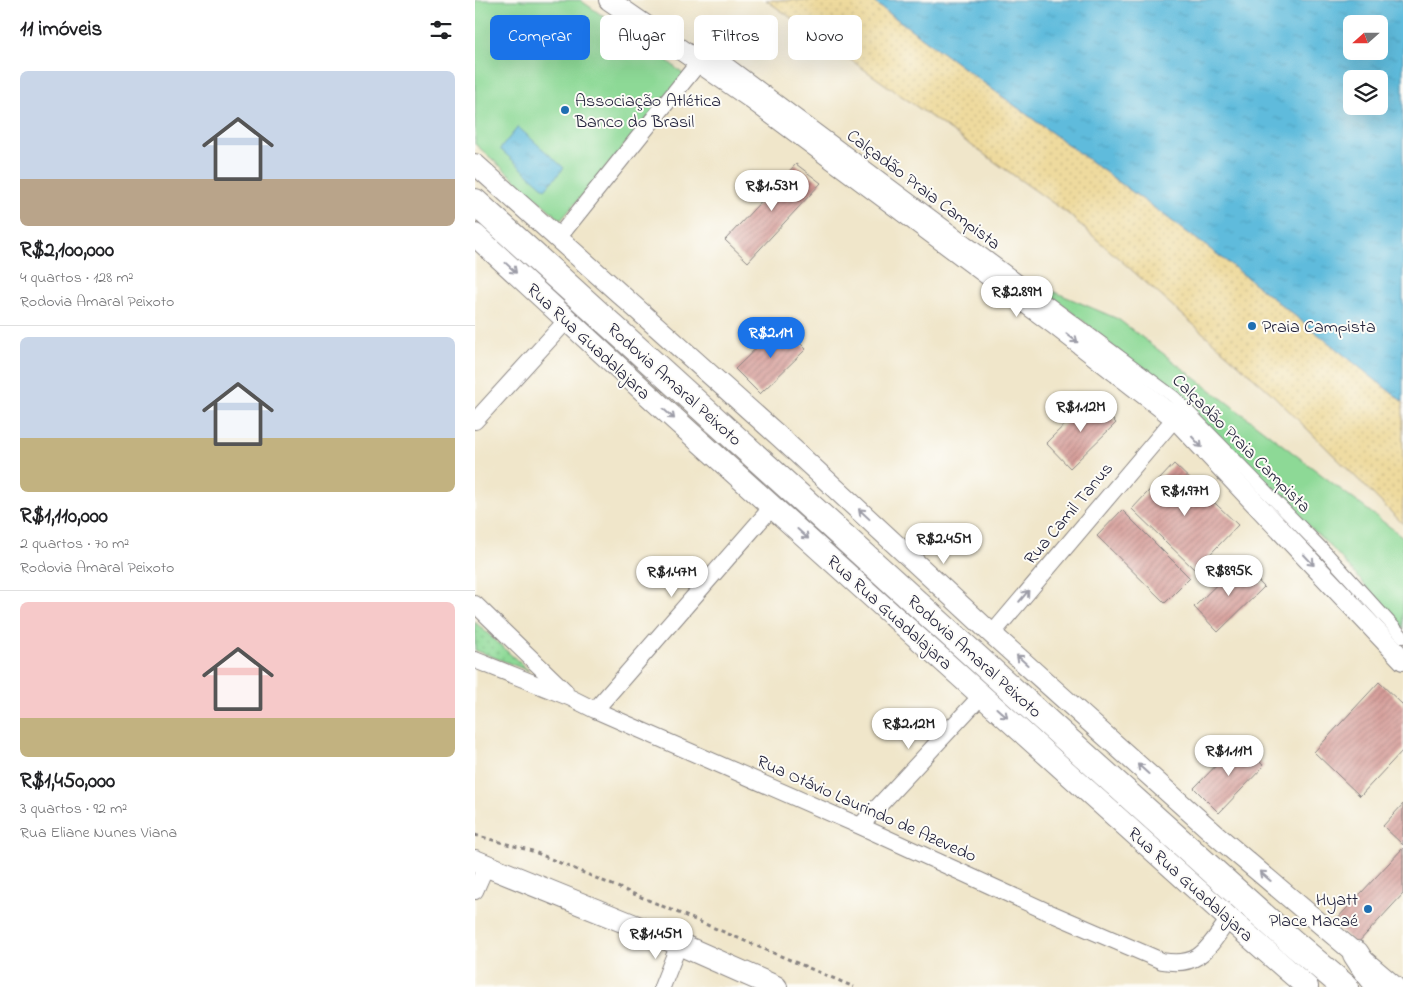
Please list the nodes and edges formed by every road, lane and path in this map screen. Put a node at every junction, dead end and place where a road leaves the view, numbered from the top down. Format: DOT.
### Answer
graph roads {
  1 [pos="609,0"];
  2 [pos="624,0"];
  3 [pos="700,61"];
  4 [pos="475,164"];
  5 [pos="475,202"];
  6 [pos="475,235"];
  7 [pos="558,238"];
  8 [pos="567,320"];
  9 [pos="1175,418"];
  10 [pos="475,421"];
  11 [pos="773,506"];
  12 [pos="475,604"];
  13 [pos="992,634"];
  14 [pos="1403,637"];
  15 [pos="475,660"];
  16 [pos="1403,660"];
  17 [pos="982,695"];
  18 [pos="571,698"];
  19 [pos="595,710"];
  20 [pos="860,826"];
  21 [pos="475,836"];
  22 [pos="480,864"];
  23 [pos="475,891"];
  24 [pos="1229,919"];
  25 [pos="679,944"];
  26 [pos="1356,954"];
  27 [pos="662,987"];
  28 [pos="776,987"];
  29 [pos="854,987"];
  30 [pos="1307,987"];
  31 [pos="1345,987"];
  32 [pos="1380,987"];
  33 [pos="1395,987"];
  1 -- 3 [label="street"];
  2 -- 14 [label="street, Calçadão Praia Campista"];
  3 -- 7 [label="street"];
  3 -- 9 [label="street, one-way"];
  4 -- 7 [label="street"];
  5 -- 31 [label="highway, Rodovia Amaral Peixoto"];
  6 -- 8 [label="main road, Rua Rua Guadalajara, one-way"];
  13 -- 7 [label="street, one-way"];
  8 -- 10 [label="street"];
  8 -- 11 [label="main road, Rua Rua Guadalajara, one-way"];
  13 -- 9 [label="street, Rua Camil Tanus, one-way"];
  9 -- 16 [label="street, one-way"];
  11 -- 17 [label="main road, Rua Rua Guadalajara, one-way"];
  11 -- 19 [label="street"];
  12 -- 18 [label="street"];
  26 -- 13 [label="street, one-way"];
  15 -- 18 [label="street, Rua Otávio Laurindo de Azevedo"];
  17 -- 20 [label="street"];
  17 -- 24 [label="main road, Rua Rua Guadalajara, one-way"];
  18 -- 19 [label="street, Rua Otávio Laurindo de Azevedo"];
  19 -- 20 [label="street, Rua Otávio Laurindo de Azevedo"];
  20 -- 24 [label="street, Rua Otávio Laurindo de Azevedo"];
  21 -- 29 [label="path"];
  22 -- 23 [label="street"];
  22 -- 25 [label="main road"];
  24 -- 30 [label="main road, Rua Rua Guadalajara"];
  25 -- 27 [label="street"];
  25 -- 28 [label="main road"];
  26 -- 32 [label="highway"];
  26 -- 33 [label="street"];
}
